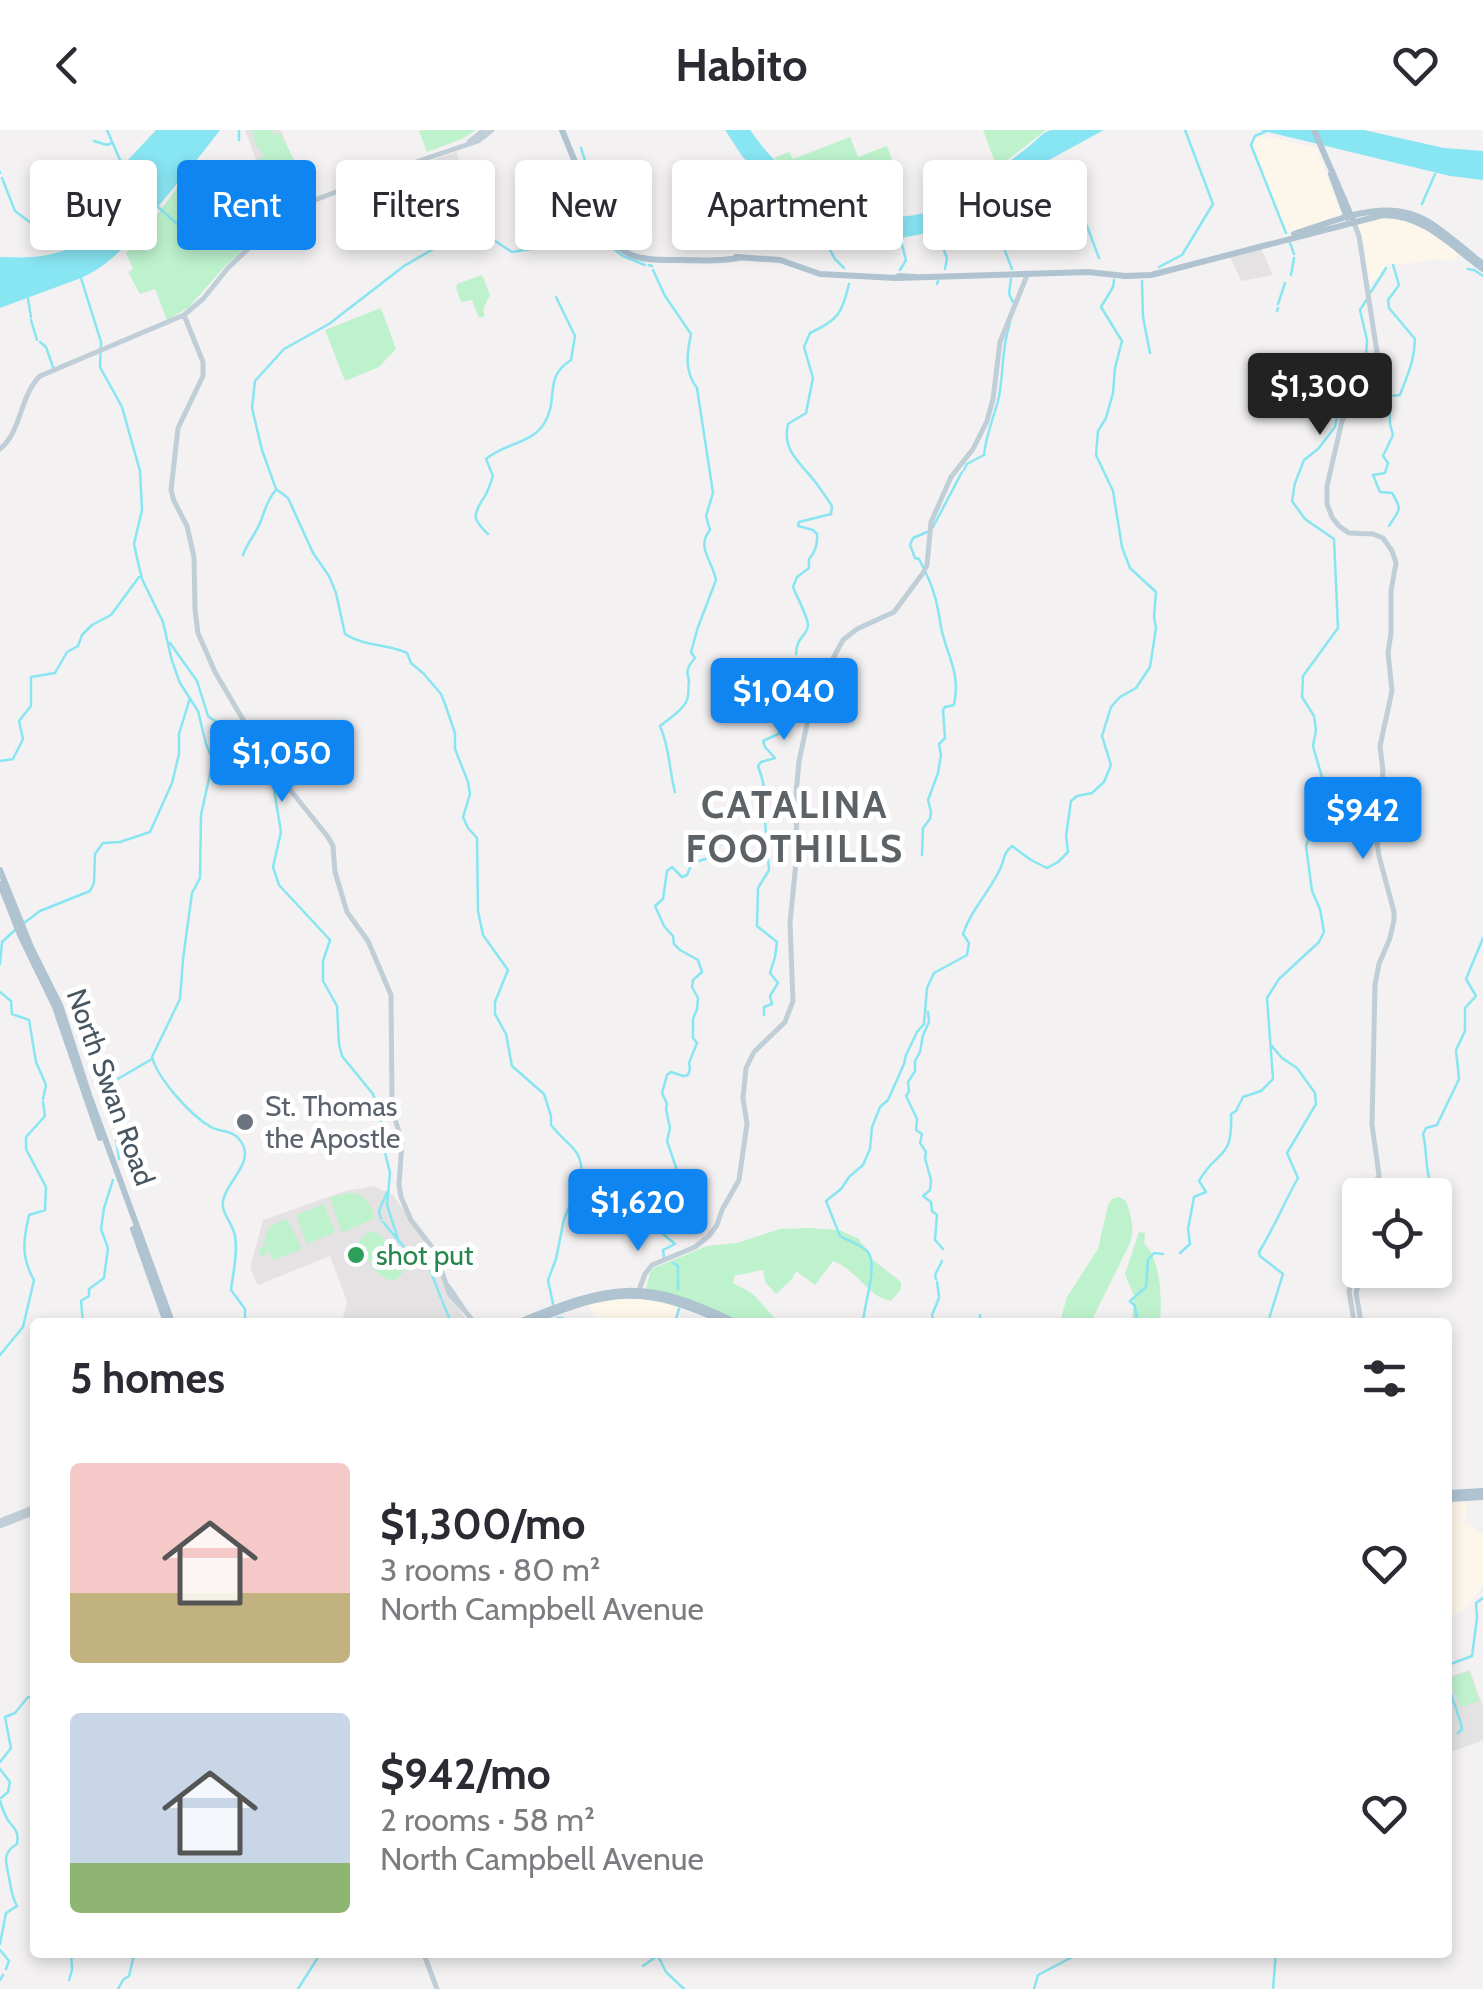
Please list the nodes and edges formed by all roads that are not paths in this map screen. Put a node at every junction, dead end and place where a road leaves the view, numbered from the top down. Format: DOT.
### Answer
graph roads {
  1 [pos="484,130"];
  2 [pos="492,130"];
  3 [pos="565,130"];
  4 [pos="1314,130"];
  5 [pos="467,144"];
  6 [pos="1350,220"];
  7 [pos="1483,267"];
  8 [pos="1028,273"];
  9 [pos="184,315"];
  10 [pos="0,449"];
  11 [pos="0,870"];
  12 [pos="0,884"];
  13 [pos="1377,1178"];
  14 [pos="135,1227"];
  15 [pos="448,1286"];
  16 [pos="1350,1288"];
  17 [pos="1357,1288"];
  18 [pos="641,1293"];
  19 [pos="450,1295"];
  20 [pos="583,1300"];
  21 [pos="458,1302"];
  22 [pos="698,1308"];
  23 [pos="465,1311"];
  24 [pos="168,1318"];
  25 [pos="471,1318"];
  26 [pos="531,1318"];
  27 [pos="541,1318"];
  28 [pos="717,1318"];
  29 [pos="725,1318"];
  30 [pos="1356,1318"];
  31 [pos="1357,1318"];
  32 [pos="1483,1494"];
  33 [pos="1452,1496"];
  34 [pos="1452,1497"];
  35 [pos="30,1511"];
  36 [pos="0,1524"];
  37 [pos="425,1958"];
  38 [pos="437,1989"];
  1 -- 5 [label="street"];
  2 -- 5 [label="street"];
  3 -- 8 [label="main road"];
  4 -- 6 [label="main road"];
  5 -- 9 [label="street"];
  6 -- 7 [label="main road"];
  6 -- 8 [label="main road"];
  6 -- 13 [label="street"];
  8 -- 18 [label="street"];
  9 -- 10 [label="street"];
  9 -- 15 [label="street"];
  11 -- 14 [label="main road, North Swan Road"];
  12 -- 14 [label="main road, North Swan Road"];
  14 -- 24 [label="main road, North Swan Road"];
  15 -- 19 [label="street"];
  15 -- 21 [label="street"];
  16 -- 30 [label="street"];
  17 -- 31 [label="street"];
  18 -- 20 [label="main road"];
  18 -- 22 [label="main road"];
  19 -- 21 [label="street"];
  19 -- 23 [label="street"];
  20 -- 26 [label="main road"];
  20 -- 27 [label="main road"];
  21 -- 23 [label="street"];
  22 -- 28 [label="main road"];
  22 -- 29 [label="main road"];
  23 -- 25 [label="street"];
  32 -- 33 [label="main road"];
  32 -- 34 [label="main road"];
  35 -- 36 [label="street"];
  37 -- 38 [label="street"];
}
